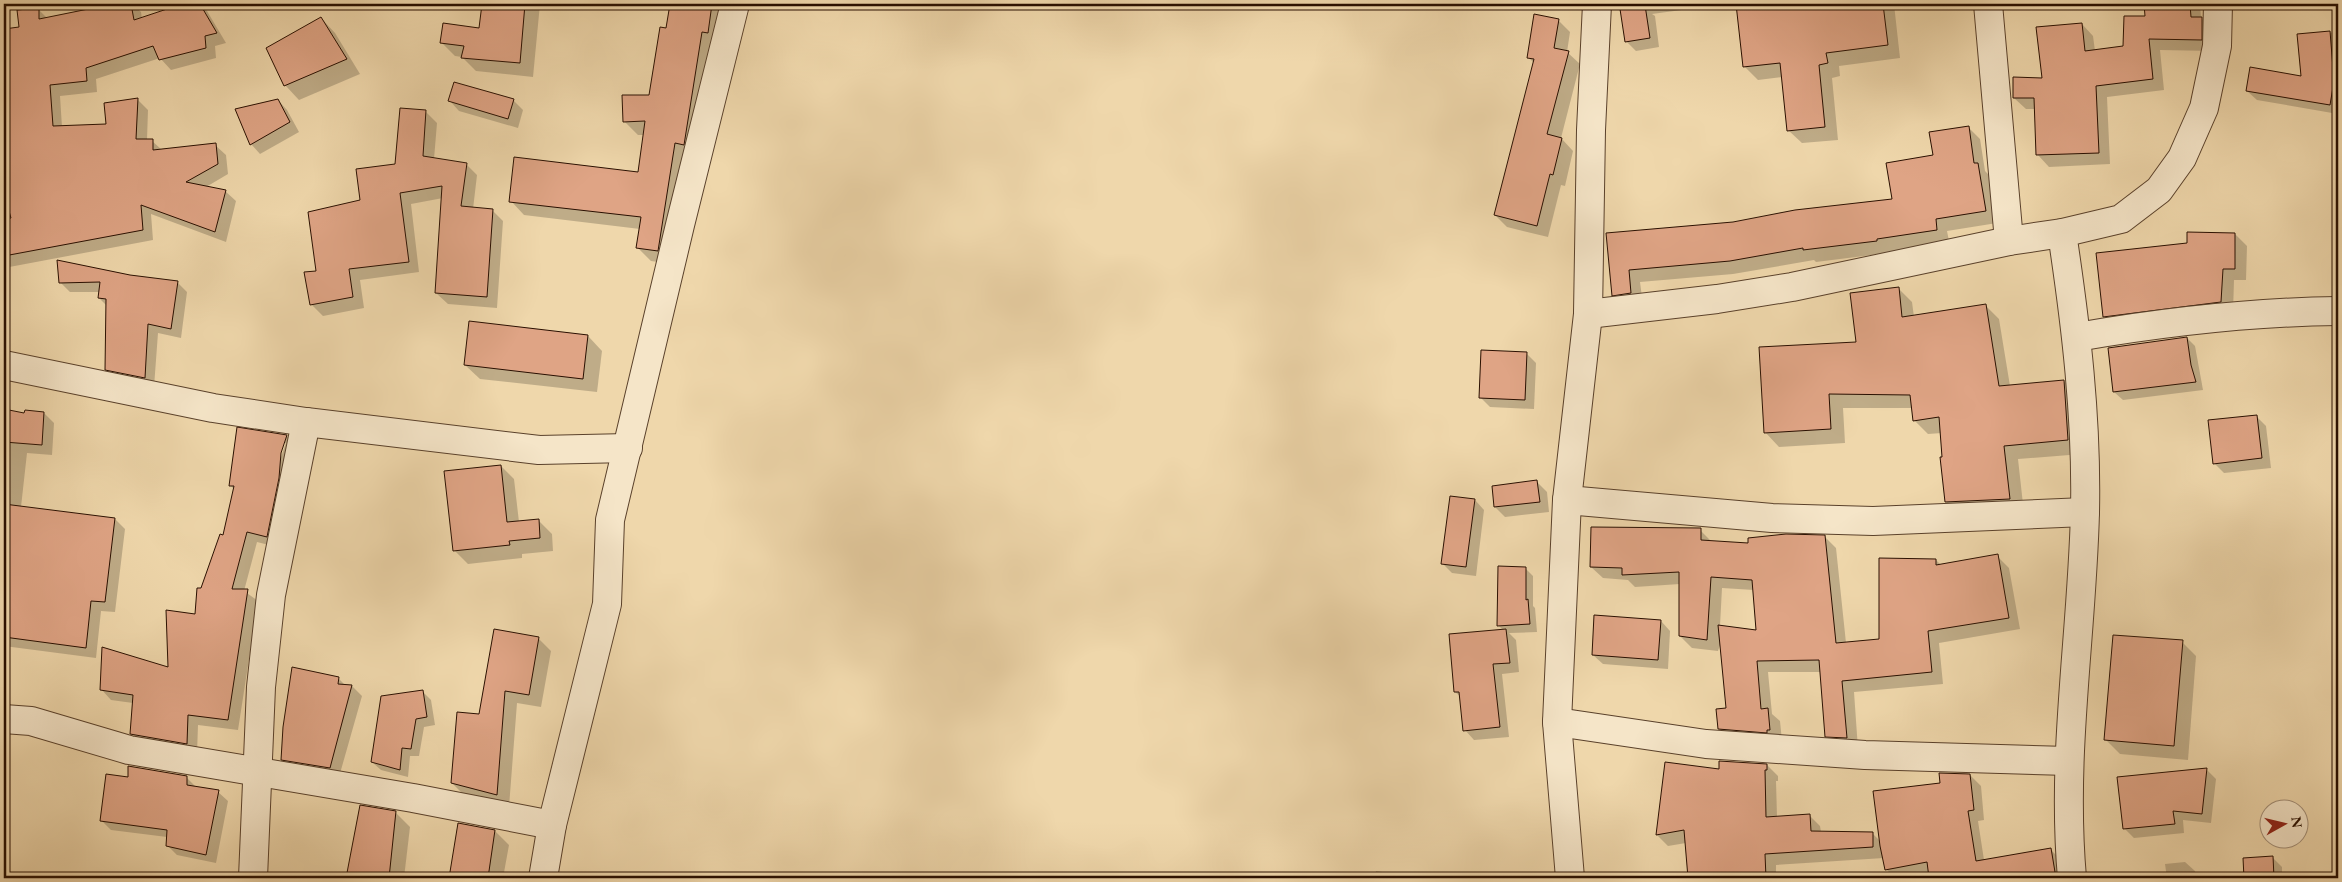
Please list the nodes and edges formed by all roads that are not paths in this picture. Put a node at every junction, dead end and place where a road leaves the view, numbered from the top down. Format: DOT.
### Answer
graph roads {
  1 [pos="735,4"];
  2 [pos="1597,4"];
  3 [pos="1988,4"];
  4 [pos="2218,4"];
  5 [pos="2062,233"];
  6 [pos="2009,241"];
  7 [pos="2338,310"];
  8 [pos="1588,314"];
  9 [pos="2078,338"];
  10 [pos="4,365"];
  11 [pos="306,422"];
  12 [pos="628,448"];
  13 [pos="1567,500"];
  14 [pos="2085,512"];
  15 [pos="4,719"];
  16 [pos="1557,722"];
  17 [pos="2068,761"];
  18 [pos="256,773"];
  19 [pos="552,825"];
  20 [pos="253,878"];
  21 [pos="543,878"];
  22 [pos="1570,878"];
  23 [pos="2072,878"];
  1 -- 12 [label="street"];
  2 -- 8 [label="street"];
  3 -- 6 [label="street"];
  4 -- 5 [label="street"];
  5 -- 6 [label="street"];
  5 -- 9 [label="street"];
  6 -- 8 [label="street"];
  7 -- 9 [label="street"];
  8 -- 13 [label="street"];
  9 -- 14 [label="street"];
  10 -- 11 [label="street"];
  11 -- 12 [label="street"];
  11 -- 18 [label="street"];
  12 -- 19 [label="street"];
  13 -- 14 [label="street"];
  13 -- 16 [label="street"];
  14 -- 17 [label="street"];
  15 -- 18 [label="street"];
  16 -- 17 [label="street"];
  16 -- 22 [label="street"];
  17 -- 23 [label="street"];
  18 -- 19 [label="street"];
  18 -- 20 [label="street"];
  19 -- 21 [label="street"];
}
